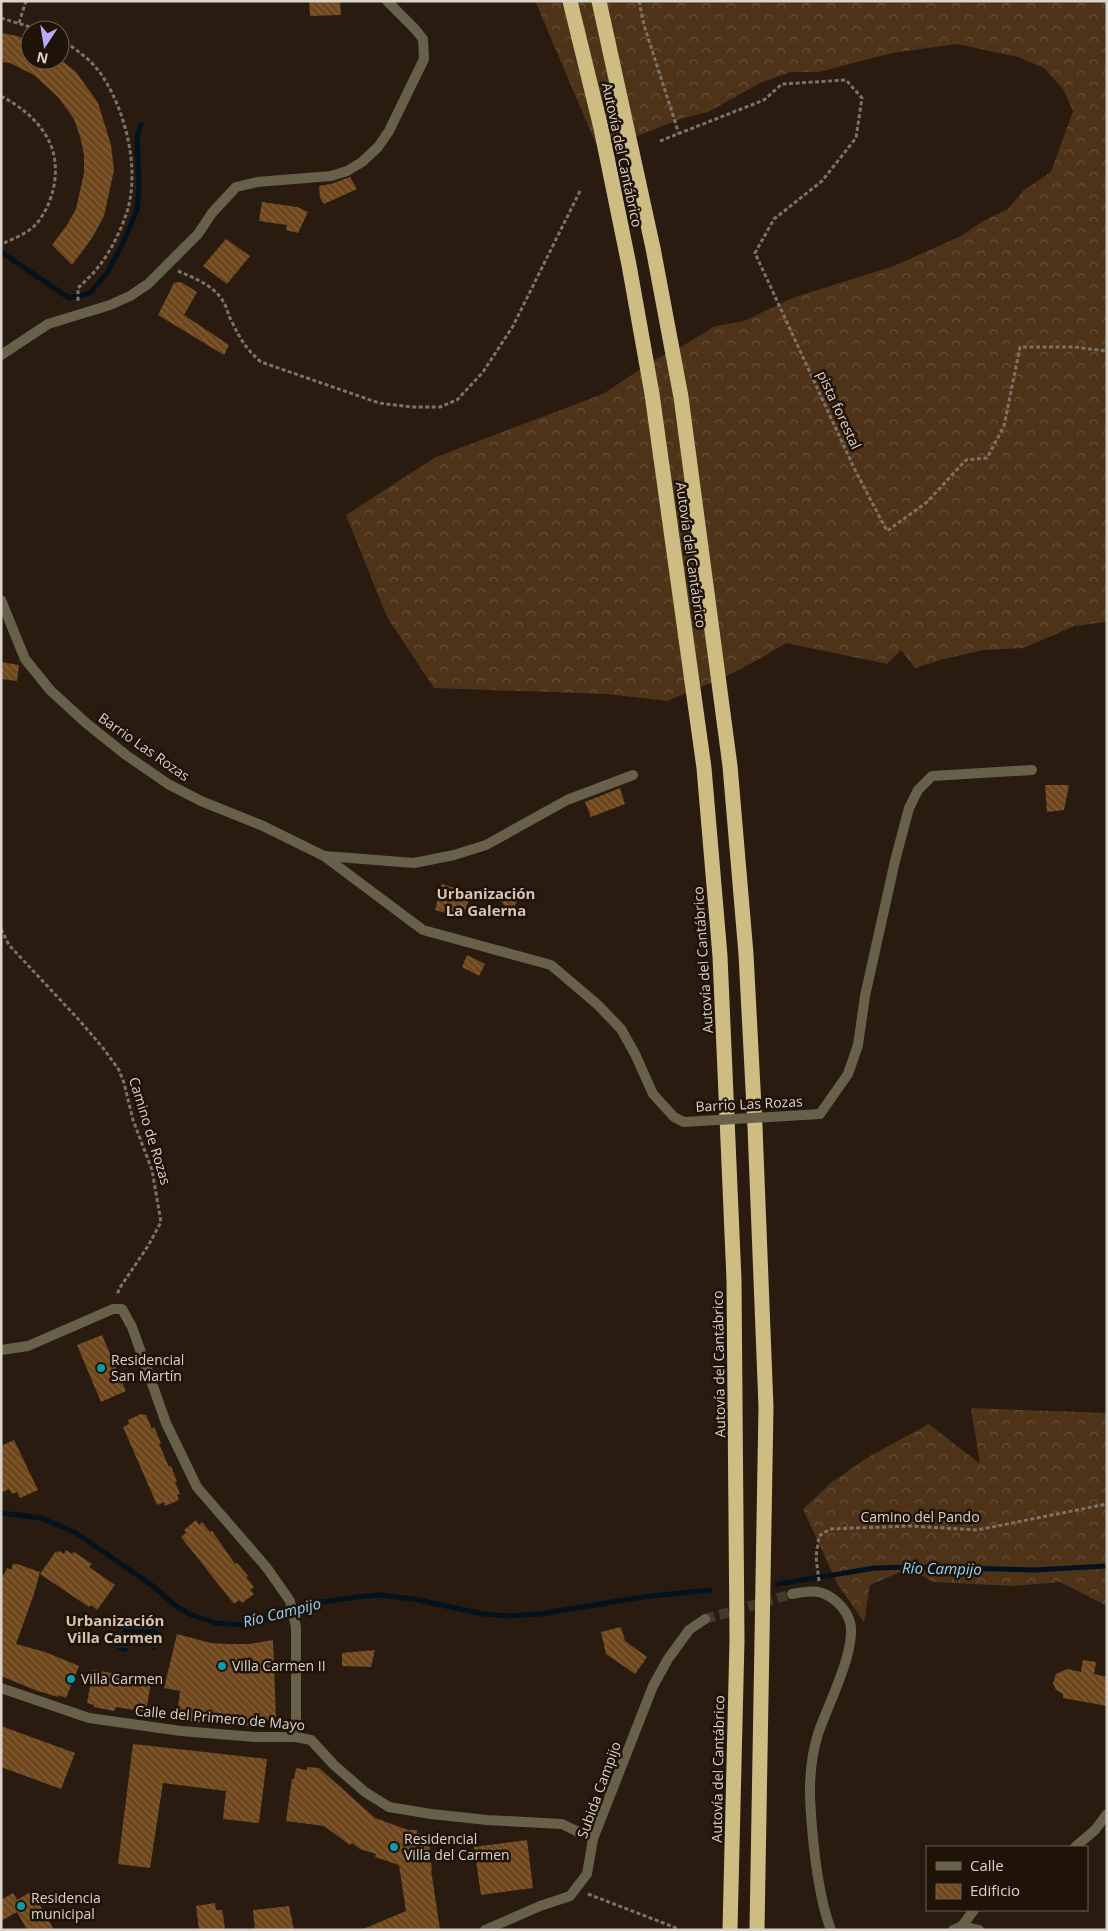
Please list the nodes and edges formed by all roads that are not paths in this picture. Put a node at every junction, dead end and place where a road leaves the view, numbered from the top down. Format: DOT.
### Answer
graph roads {
  1 [pos="386,1"];
  2 [pos="570,1"];
  3 [pos="599,1"];
  4 [pos="1,355"];
  5 [pos="1,600"];
  6 [pos="1,626"];
  7 [pos="14,631"];
  8 [pos="1032,770"];
  9 [pos="633,775"];
  10 [pos="324,856"];
  11 [pos="1,1350"];
  12 [pos="792,1594"];
  13 [pos="705,1618"];
  14 [pos="1,1688"];
  15 [pos="296,1737"];
  16 [pos="1107,1814"];
  17 [pos="593,1838"];
  18 [pos="1076,1846"];
  19 [pos="973,1911"];
  20 [pos="957,1928"];
  21 [pos="485,1930"];
  22 [pos="730,1930"];
  23 [pos="756,1930"];
  24 [pos="831,1930"];
  25 [pos="979,1930"];
  1 -- 4 [label="street"];
  2 -- 22 [label="highway, Autovía del Cantábrico"];
  3 -- 23 [label="highway, Autovía del Cantábrico"];
  5 -- 7 [label="street, Barrio Las Rozas"];
  6 -- 7 [label="street"];
  7 -- 10 [label="street, Barrio Las Rozas"];
  8 -- 10 [label="street, Barrio Las Rozas, bridge"];
  9 -- 10 [label="street, Barrio Las Rozas"];
  11 -- 15 [label="street"];
  12 -- 24 [label="street"];
  13 -- 17 [label="street, Subida Campijo"];
  14 -- 15 [label="street, Calle del Primero de Mayo"];
  15 -- 17 [label="street, Calle del Primero de Mayo"];
  16 -- 18 [label="street"];
  17 -- 21 [label="street, Subida Campijo"];
  19 -- 20 [label="street"];
  20 -- 25 [label="street"];
}
